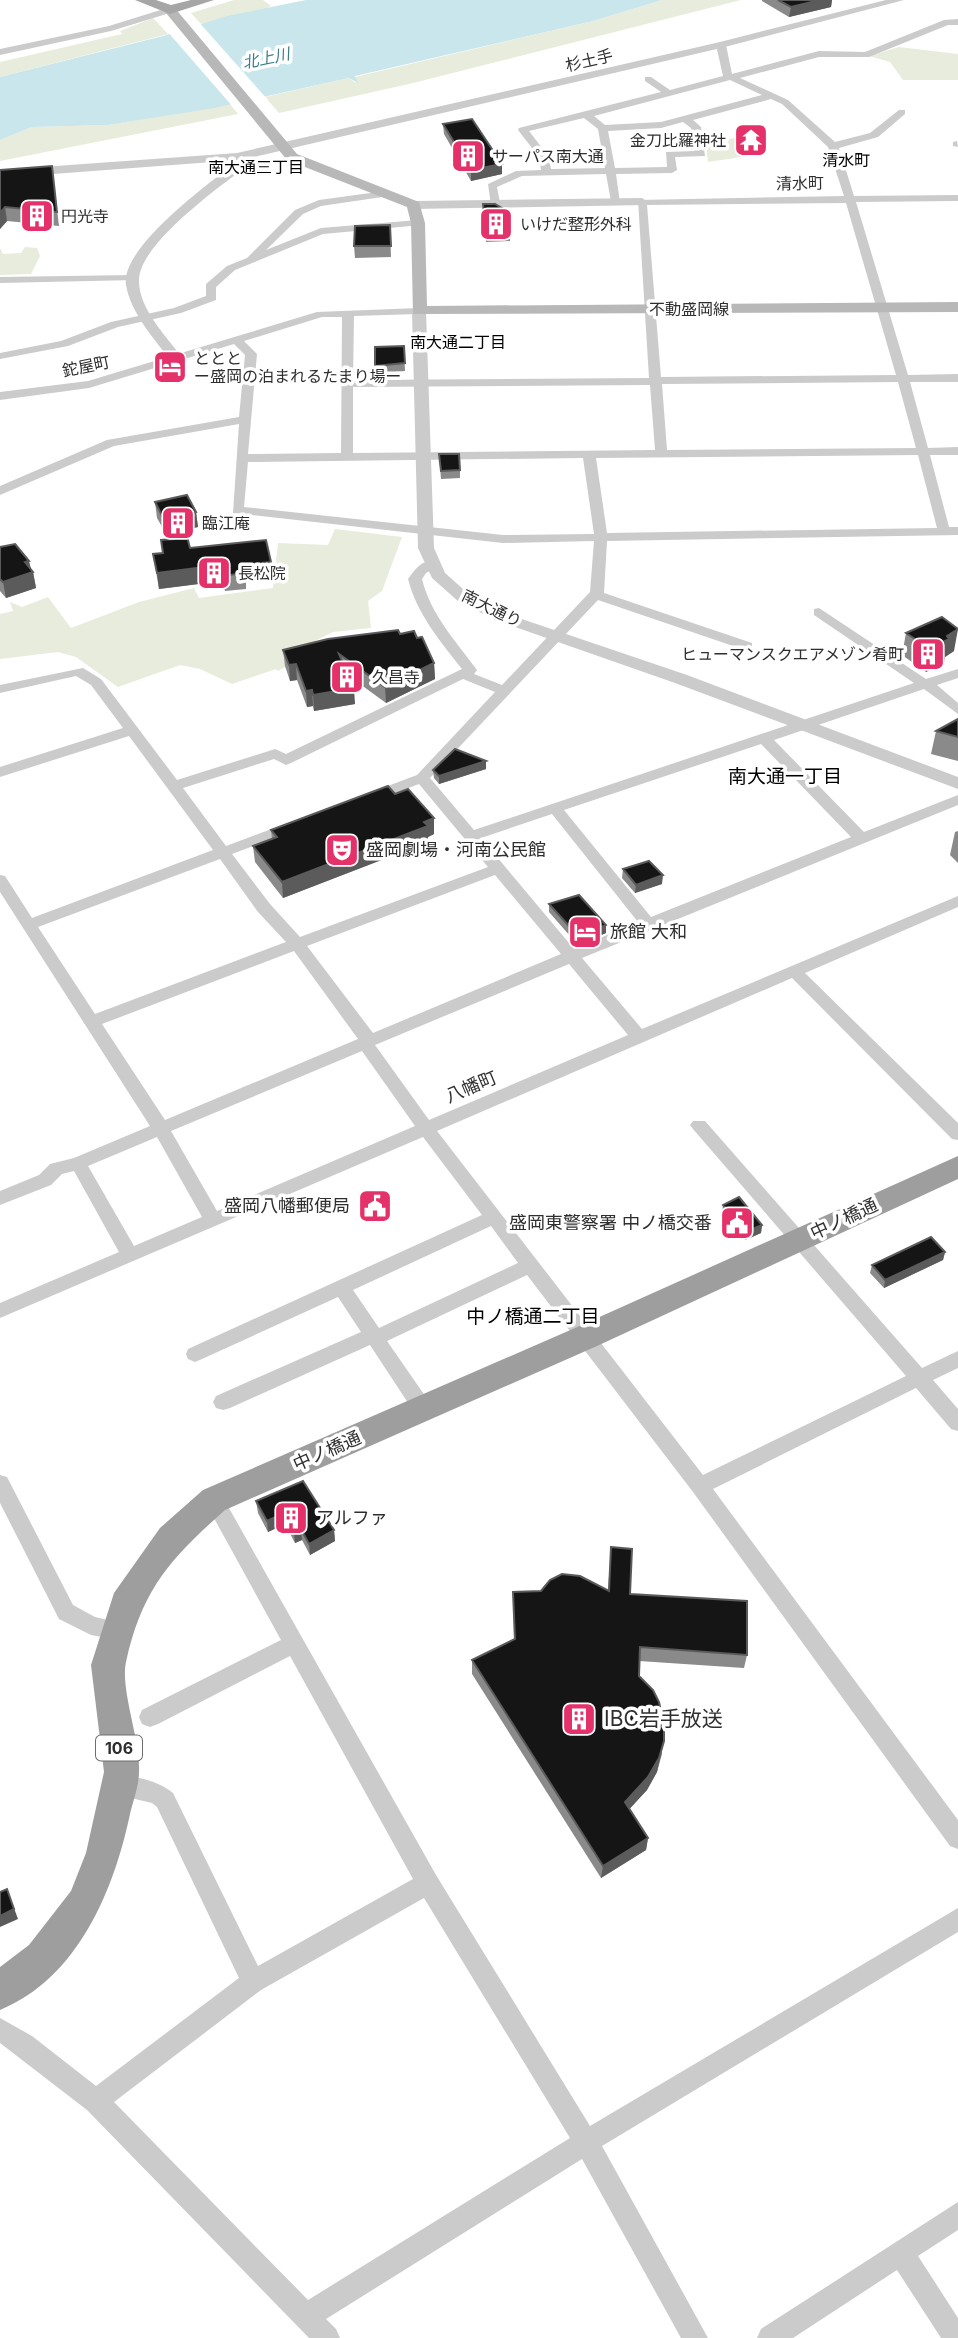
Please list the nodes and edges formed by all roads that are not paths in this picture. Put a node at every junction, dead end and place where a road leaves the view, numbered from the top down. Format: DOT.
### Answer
graph roads {
  1 [pos="142,0"];
  2 [pos="207,0"];
  3 [pos="899,0"];
  4 [pos="172,13"];
  5 [pos="958,22"];
  6 [pos="722,45"];
  7 [pos="0,52"];
  8 [pos="648,79"];
  9 [pos="733,79"];
  10 [pos="670,93"];
  11 [pos="771,96"];
  12 [pos="902,112"];
  13 [pos="586,115"];
  14 [pos="684,118"];
  15 [pos="603,128"];
  16 [pos="666,140"];
  17 [pos="833,146"];
  18 [pos="285,147"];
  19 [pos="265,151"];
  20 [pos="225,157"];
  21 [pos="244,162"];
  22 [pos="610,171"];
  23 [pos="546,172"];
  24 [pos="0,174"];
  25 [pos="386,194"];
  26 [pos="851,198"];
  27 [pos="958,198"];
  28 [pos="615,201"];
  29 [pos="642,202"];
  30 [pos="495,203"];
  31 [pos="414,205"];
  32 [pos="418,223"];
  33 [pos="247,261"];
  34 [pos="132,278"];
  35 [pos="0,280"];
  36 [pos="884,307"];
  37 [pos="958,307"];
  38 [pos="652,309"];
  39 [pos="348,312"];
  40 [pos="419,312"];
  41 [pos="145,316"];
  42 [pos="237,341"];
  43 [pos="0,356"];
  44 [pos="177,360"];
  45 [pos="958,378"];
  46 [pos="902,379"];
  47 [pos="656,381"];
  48 [pos="422,383"];
  49 [pos="348,384"];
  50 [pos="0,396"];
  51 [pos="247,419"];
  52 [pos="924,451"];
  53 [pos="958,451"];
  54 [pos="661,453"];
  55 [pos="589,454"];
  56 [pos="423,456"];
  57 [pos="347,457"];
  58 [pos="242,458"];
  59 [pos="0,491"];
  60 [pos="951,531"];
  61 [pos="427,532"];
  62 [pos="601,538"];
  63 [pos="432,564"];
  64 [pos="596,595"];
  65 [pos="819,612"];
  66 [pos="558,635"];
  67 [pos="747,646"];
  68 [pos="958,673"];
  69 [pos="463,674"];
  70 [pos="925,683"];
  71 [pos="0,690"];
  72 [pos="504,691"];
  73 [pos="958,710"];
  74 [pos="805,724"];
  75 [pos="133,730"];
  76 [pos="764,738"];
  77 [pos="0,772"];
  78 [pos="422,778"];
  79 [pos="958,783"];
  80 [pos="174,786"];
  81 [pos="958,800"];
  82 [pos="348,806"];
  83 [pos="554,807"];
  84 [pos="310,820"];
  85 [pos="471,836"];
  86 [pos="862,839"];
  87 [pos="223,852"];
  88 [pos="499,868"];
  89 [pos="0,880"];
  90 [pos="958,901"];
  91 [pos="648,924"];
  92 [pos="28,925"];
  93 [pos="297,944"];
  94 [pos="571,958"];
  95 [pos="796,972"];
  96 [pos="90,1022"];
  97 [pos="640,1038"];
  98 [pos="365,1043"];
  99 [pos="699,1125"];
  100 [pos="161,1128"];
  101 [pos="426,1129"];
  102 [pos="958,1134"];
  103 [pos="78,1163"];
  104 [pos="958,1167"];
  105 [pos="0,1198"];
  106 [pos="494,1217"];
  107 [pos="212,1220"];
  108 [pos="801,1239"];
  109 [pos="131,1255"];
  110 [pos="531,1265"];
  111 [pos="341,1287"];
  112 [pos="0,1311"];
  113 [pos="374,1336"];
  114 [pos="586,1337"];
  115 [pos="195,1354"];
  116 [pos="958,1359"];
  117 [pos="919,1378"];
  118 [pos="223,1402"];
  119 [pos="423,1409"];
  120 [pos="958,1423"];
  121 [pos="0,1483"];
  122 [pos="700,1486"];
  123 [pos="214,1500"];
  124 [pos="118,1631"];
  125 [pos="294,1644"];
  126 [pos="150,1717"];
  127 [pos="118,1786"];
  128 [pos="958,1838"];
  129 [pos="428,1883"];
  130 [pos="958,1919"];
  131 [pos="253,1982"];
  132 [pos="0,1991"];
  133 [pos="0,2030"];
  134 [pos="96,2101"];
  135 [pos="586,2142"];
  136 [pos="958,2215"];
  137 [pos="900,2252"];
  138 [pos="305,2317"];
  139 [pos="327,2338"];
  140 [pos="695,2338"];
  141 [pos="770,2338"];
  142 [pos="956,2338"];
  1 -- 4 [label="main road"];
  2 -- 4 [label="main road"];
  3 -- 6 [label="street, 杉土手"];
  4 -- 7 [label="street"];
  4 -- 18 [label="main road"];
  5 -- 9 [label="street"];
  6 -- 9 [label="street"];
  6 -- 18 [label="street, 杉土手"];
  8 -- 10 [label="street"];
  9 -- 10 [label="street"];
  9 -- 11 [label="street"];
  10 -- 13 [label="street"];
  11 -- 14 [label="street"];
  11 -- 17 [label="street"];
  12 -- 17 [label="street"];
  13 -- 15 [label="street"];
  13 -- 23 [label="street"];
  14 -- 16 [label="street"];
  14 -- 16 [label="street"];
  15 -- 16 [label="street"];
  15 -- 22 [label="street"];
  16 -- 22 [label="street"];
  17 -- 26 [label="street"];
  18 -- 19 [label="street, 杉土手"];
  18 -- 25 [label="main road"];
  19 -- 20 [label="street, 杉土手"];
  19 -- 21 [label="street"];
  20 -- 21 [label="street"];
  20 -- 24 [label="street, 杉土手"];
  21 -- 34 [label="street"];
  22 -- 23 [label="street"];
  22 -- 28 [label="street"];
  23 -- 30 [label="street"];
  25 -- 31 [label="main road"];
  25 -- 33 [label="street"];
  26 -- 27 [label="street, 清水町"];
  26 -- 29 [label="street, 清水町"];
  26 -- 36 [label="street"];
  28 -- 29 [label="street"];
  28 -- 30 [label="street"];
  29 -- 38 [label="street"];
  30 -- 31 [label="street"];
  31 -- 32 [label="main road"];
  32 -- 33 [label="street"];
  32 -- 40 [label="main road"];
  33 -- 41 [label="street"];
  34 -- 35 [label="street"];
  34 -- 41 [label="street"];
  36 -- 37 [label="main road, 不動盛岡線"];
  36 -- 38 [label="main road, 不動盛岡線"];
  36 -- 46 [label="street"];
  38 -- 40 [label="main road, 不動盛岡線"];
  38 -- 47 [label="street"];
  39 -- 40 [label="street, 鉈屋町"];
  39 -- 42 [label="street, 鉈屋町"];
  39 -- 49 [label="street"];
  40 -- 48 [label="street"];
  41 -- 43 [label="street"];
  41 -- 44 [label="street"];
  42 -- 44 [label="street, 鉈屋町"];
  42 -- 51 [label="street"];
  44 -- 50 [label="street, 鉈屋町"];
  45 -- 46 [label="street"];
  46 -- 47 [label="street"];
  46 -- 52 [label="street"];
  47 -- 48 [label="street"];
  47 -- 54 [label="street"];
  48 -- 49 [label="street"];
  48 -- 56 [label="street"];
  49 -- 57 [label="street"];
  51 -- 58 [label="street"];
  51 -- 59 [label="street"];
  52 -- 53 [label="street"];
  52 -- 54 [label="street"];
  52 -- 60 [label="street"];
  54 -- 55 [label="street"];
  55 -- 56 [label="street"];
  55 -- 62 [label="street"];
  56 -- 57 [label="street"];
  56 -- 61 [label="street"];
  57 -- 58 [label="street"];
  58 -- 61 [label="street"];
  60 -- 62 [label="street"];
  61 -- 62 [label="street"];
  61 -- 63 [label="street"];
  62 -- 64 [label="street"];
  63 -- 66 [label="street, 南大通り"];
  63 -- 69 [label="street"];
  64 -- 66 [label="street"];
  64 -- 67 [label="street"];
  65 -- 70 [label="street"];
  66 -- 72 [label="street"];
  66 -- 74 [label="street, 南大通り"];
  68 -- 70 [label="street"];
  69 -- 72 [label="street"];
  69 -- 80 [label="street"];
  70 -- 73 [label="street"];
  70 -- 74 [label="street"];
  71 -- 75 [label="street"];
  72 -- 78 [label="street"];
  74 -- 76 [label="street"];
  74 -- 79 [label="street, 南大通り"];
  75 -- 77 [label="street"];
  75 -- 80 [label="street"];
  76 -- 83 [label="street"];
  76 -- 86 [label="street"];
  78 -- 82 [label="street"];
  78 -- 85 [label="street"];
  80 -- 87 [label="street"];
  81 -- 86 [label="street"];
  83 -- 85 [label="street"];
  83 -- 91 [label="street"];
  84 -- 87 [label="street"];
  85 -- 88 [label="street"];
  86 -- 91 [label="street"];
  87 -- 92 [label="street"];
  87 -- 93 [label="street"];
  88 -- 93 [label="street"];
  88 -- 94 [label="street"];
  89 -- 92 [label="street"];
  90 -- 95 [label="street, 八幡町"];
  91 -- 94 [label="street"];
  92 -- 96 [label="street"];
  93 -- 96 [label="street"];
  93 -- 98 [label="street"];
  94 -- 97 [label="street"];
  94 -- 98 [label="street"];
  95 -- 97 [label="street, 八幡町"];
  95 -- 102 [label="street"];
  96 -- 100 [label="street"];
  97 -- 101 [label="street, 八幡町"];
  98 -- 100 [label="street"];
  98 -- 101 [label="street"];
  99 -- 108 [label="street"];
  100 -- 103 [label="street"];
  100 -- 107 [label="street"];
  101 -- 106 [label="street"];
  101 -- 107 [label="street, 八幡町"];
  103 -- 105 [label="street"];
  103 -- 109 [label="street"];
  104 -- 108 [label="highway, 中ノ橋通 / 106"];
  106 -- 110 [label="street"];
  106 -- 111 [label="street"];
  107 -- 109 [label="street, 八幡町"];
  108 -- 114 [label="highway, 中ノ橋通 / 106"];
  108 -- 117 [label="street"];
  109 -- 112 [label="street, 八幡町"];
  110 -- 113 [label="street"];
  110 -- 114 [label="street"];
  111 -- 113 [label="street"];
  111 -- 115 [label="street"];
  113 -- 118 [label="street"];
  113 -- 119 [label="street"];
  114 -- 119 [label="highway, 中ノ橋通 / 106"];
  114 -- 122 [label="street"];
  116 -- 117 [label="street"];
  117 -- 120 [label="street"];
  117 -- 122 [label="street"];
  119 -- 123 [label="highway, 中ノ橋通 / 106"];
  121 -- 124 [label="street"];
  122 -- 128 [label="street"];
  123 -- 124 [label="highway, 中ノ橋通 / 106"];
  123 -- 125 [label="street"];
  124 -- 127 [label="highway, 中ノ橋通 / 106"];
  125 -- 126 [label="street"];
  125 -- 129 [label="street"];
  127 -- 131 [label="street"];
  127 -- 132 [label="highway, 中ノ橋通 / 106"];
  129 -- 131 [label="street"];
  129 -- 135 [label="street"];
  130 -- 135 [label="street"];
  131 -- 134 [label="street"];
  133 -- 134 [label="street"];
  134 -- 138 [label="street"];
  135 -- 138 [label="street"];
  135 -- 140 [label="street"];
  136 -- 137 [label="street"];
  137 -- 141 [label="street"];
  137 -- 142 [label="street"];
  138 -- 139 [label="street"];
}
